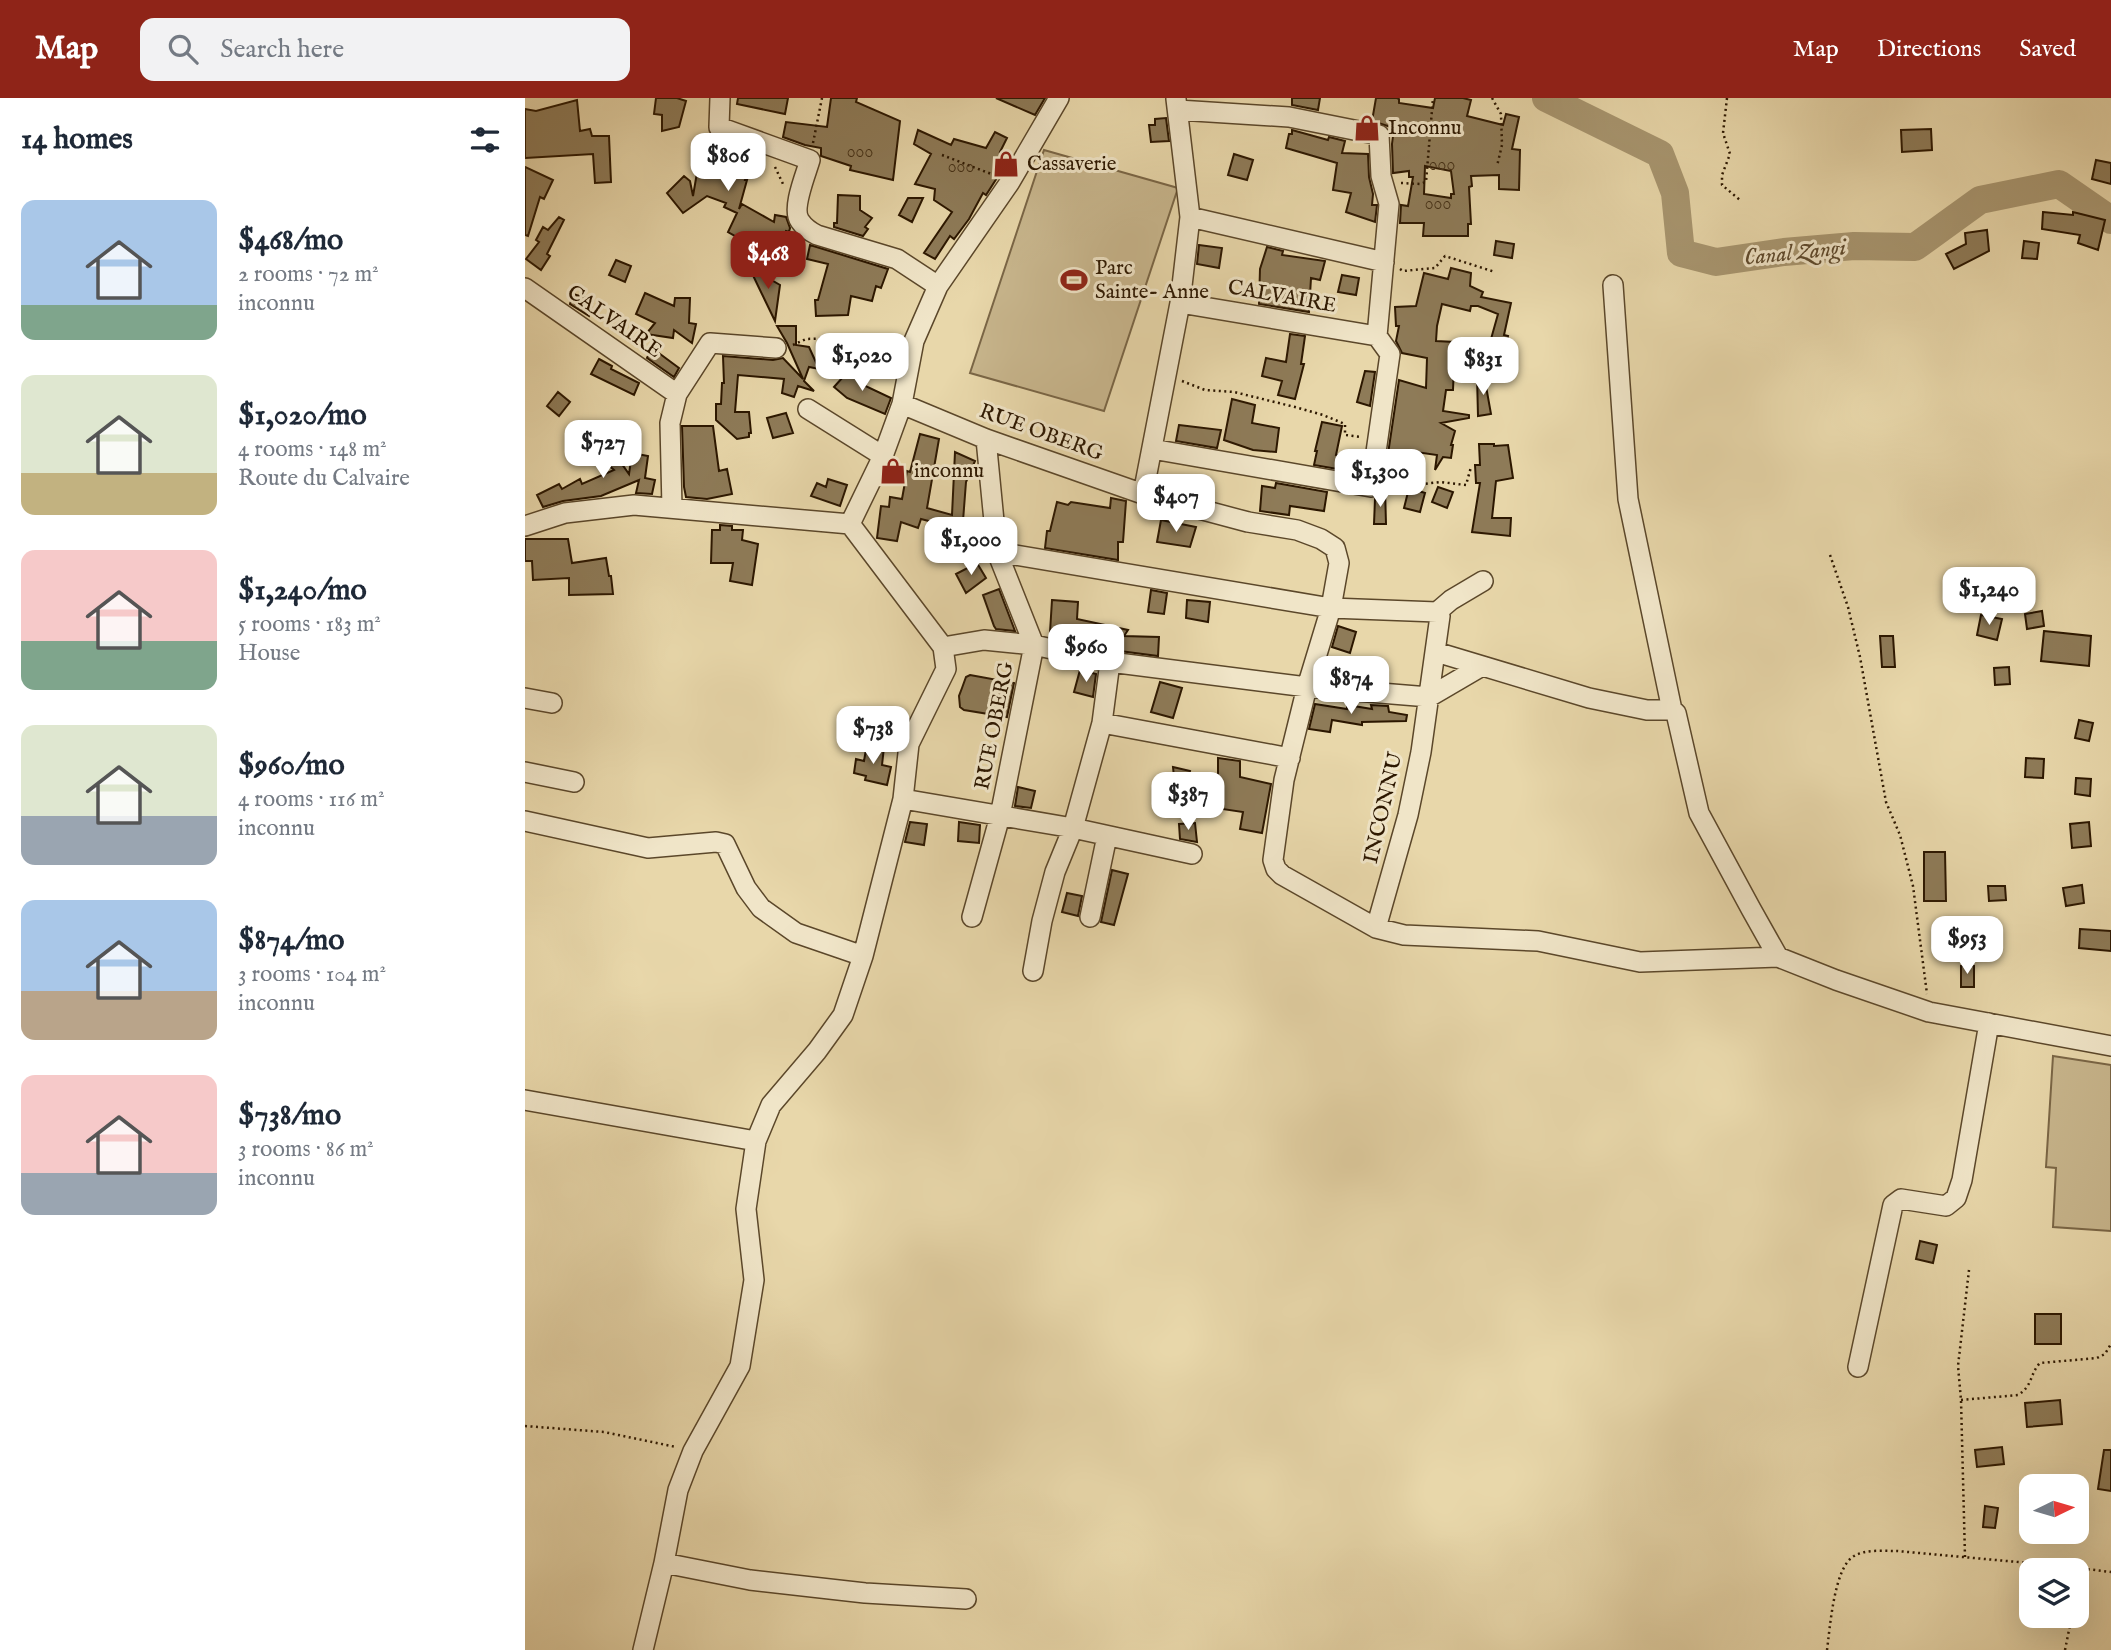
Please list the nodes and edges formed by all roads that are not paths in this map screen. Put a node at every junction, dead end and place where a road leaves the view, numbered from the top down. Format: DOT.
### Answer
graph roads {
  1 [pos="720,98"];
  2 [pos="1059,98"];
  3 [pos="1177,104"];
  4 [pos="1190,217"];
  5 [pos="1384,262"];
  6 [pos="1613,285"];
  7 [pos="938,286"];
  8 [pos="525,288"];
  9 [pos="1180,303"];
  10 [pos="1377,336"];
  11 [pos="776,348"];
  12 [pos="677,394"];
  13 [pos="902,404"];
  14 [pos="808,410"];
  15 [pos="986,439"];
  16 [pos="1152,449"];
  17 [pos="883,456"];
  18 [pos="1143,494"];
  19 [pos="672,508"];
  20 [pos="850,524"];
  21 [pos="525,526"];
  22 [pos="997,552"];
  23 [pos="1483,581"];
  24 [pos="1331,608"];
  25 [pos="1437,612"];
  26 [pos="1034,645"];
  27 [pos="943,647"];
  28 [pos="1436,652"];
  29 [pos="1110,662"];
  30 [pos="1482,666"];
  31 [pos="1307,687"];
  32 [pos="1429,697"];
  33 [pos="525,698"];
  34 [pos="552,703"];
  35 [pos="1672,710"];
  36 [pos="1101,723"];
  37 [pos="1290,758"];
  38 [pos="525,772"];
  39 [pos="574,782"];
  40 [pos="903,799"];
  41 [pos="1000,816"];
  42 [pos="525,821"];
  43 [pos="1073,828"];
  44 [pos="1107,836"];
  45 [pos="1192,854"];
  46 [pos="972,917"];
  47 [pos="1090,917"];
  48 [pos="1376,928"];
  49 [pos="863,956"];
  50 [pos="1779,957"];
  51 [pos="1033,971"];
  52 [pos="1989,1023"];
  53 [pos="2111,1046"];
  54 [pos="525,1100"];
  55 [pos="756,1141"];
  56 [pos="1858,1367"];
  57 [pos="664,1563"];
  58 [pos="966,1599"];
  59 [pos="643,1650"];
  1 -- 7 [label="street"];
  2 -- 7 [label="street"];
  3 -- 4 [label="street"];
  3 -- 5 [label="street"];
  4 -- 5 [label="street"];
  4 -- 9 [label="street"];
  5 -- 10 [label="street"];
  6 -- 35 [label="street"];
  7 -- 13 [label="street"];
  8 -- 12 [label="street, CALVAIRE"];
  9 -- 10 [label="street, CALVAIRE"];
  9 -- 16 [label="street"];
  10 -- 16 [label="street"];
  11 -- 12 [label="street"];
  12 -- 19 [label="street"];
  13 -- 15 [label="street, RUE OBERG"];
  13 -- 17 [label="street"];
  14 -- 17 [label="street"];
  15 -- 18 [label="street, RUE OBERG"];
  15 -- 22 [label="street, RUE OBERG"];
  16 -- 18 [label="street"];
  17 -- 20 [label="street"];
  18 -- 24 [label="street, RUE OBERG"];
  19 -- 20 [label="street"];
  19 -- 21 [label="street"];
  20 -- 27 [label="street"];
  22 -- 24 [label="street"];
  22 -- 26 [label="street, RUE OBERG"];
  23 -- 25 [label="street"];
  24 -- 25 [label="street"];
  24 -- 31 [label="street"];
  25 -- 28 [label="street, INCONNU"];
  26 -- 27 [label="street"];
  26 -- 29 [label="street, RUE OBERG"];
  26 -- 41 [label="street, RUE OBERG"];
  27 -- 40 [label="street"];
  28 -- 30 [label="street"];
  28 -- 32 [label="street, INCONNU"];
  29 -- 31 [label="street, RUE OBERG"];
  29 -- 36 [label="street"];
  30 -- 32 [label="street"];
  30 -- 35 [label="street"];
  31 -- 32 [label="street"];
  31 -- 37 [label="street"];
  32 -- 48 [label="street, INCONNU"];
  33 -- 34 [label="street"];
  35 -- 50 [label="street"];
  36 -- 37 [label="street"];
  36 -- 43 [label="street"];
  37 -- 48 [label="street"];
  38 -- 39 [label="street"];
  40 -- 41 [label="street, RUE OBERG"];
  40 -- 49 [label="street"];
  41 -- 43 [label="street"];
  41 -- 46 [label="street, RUE OBERG"];
  42 -- 49 [label="street"];
  43 -- 44 [label="street"];
  43 -- 51 [label="street"];
  44 -- 45 [label="street"];
  44 -- 47 [label="street"];
  48 -- 50 [label="street"];
  49 -- 55 [label="street"];
  50 -- 52 [label="street"];
  52 -- 53 [label="street"];
  52 -- 56 [label="street"];
  54 -- 55 [label="street"];
  55 -- 57 [label="street"];
  57 -- 58 [label="street"];
  57 -- 59 [label="street"];
}
